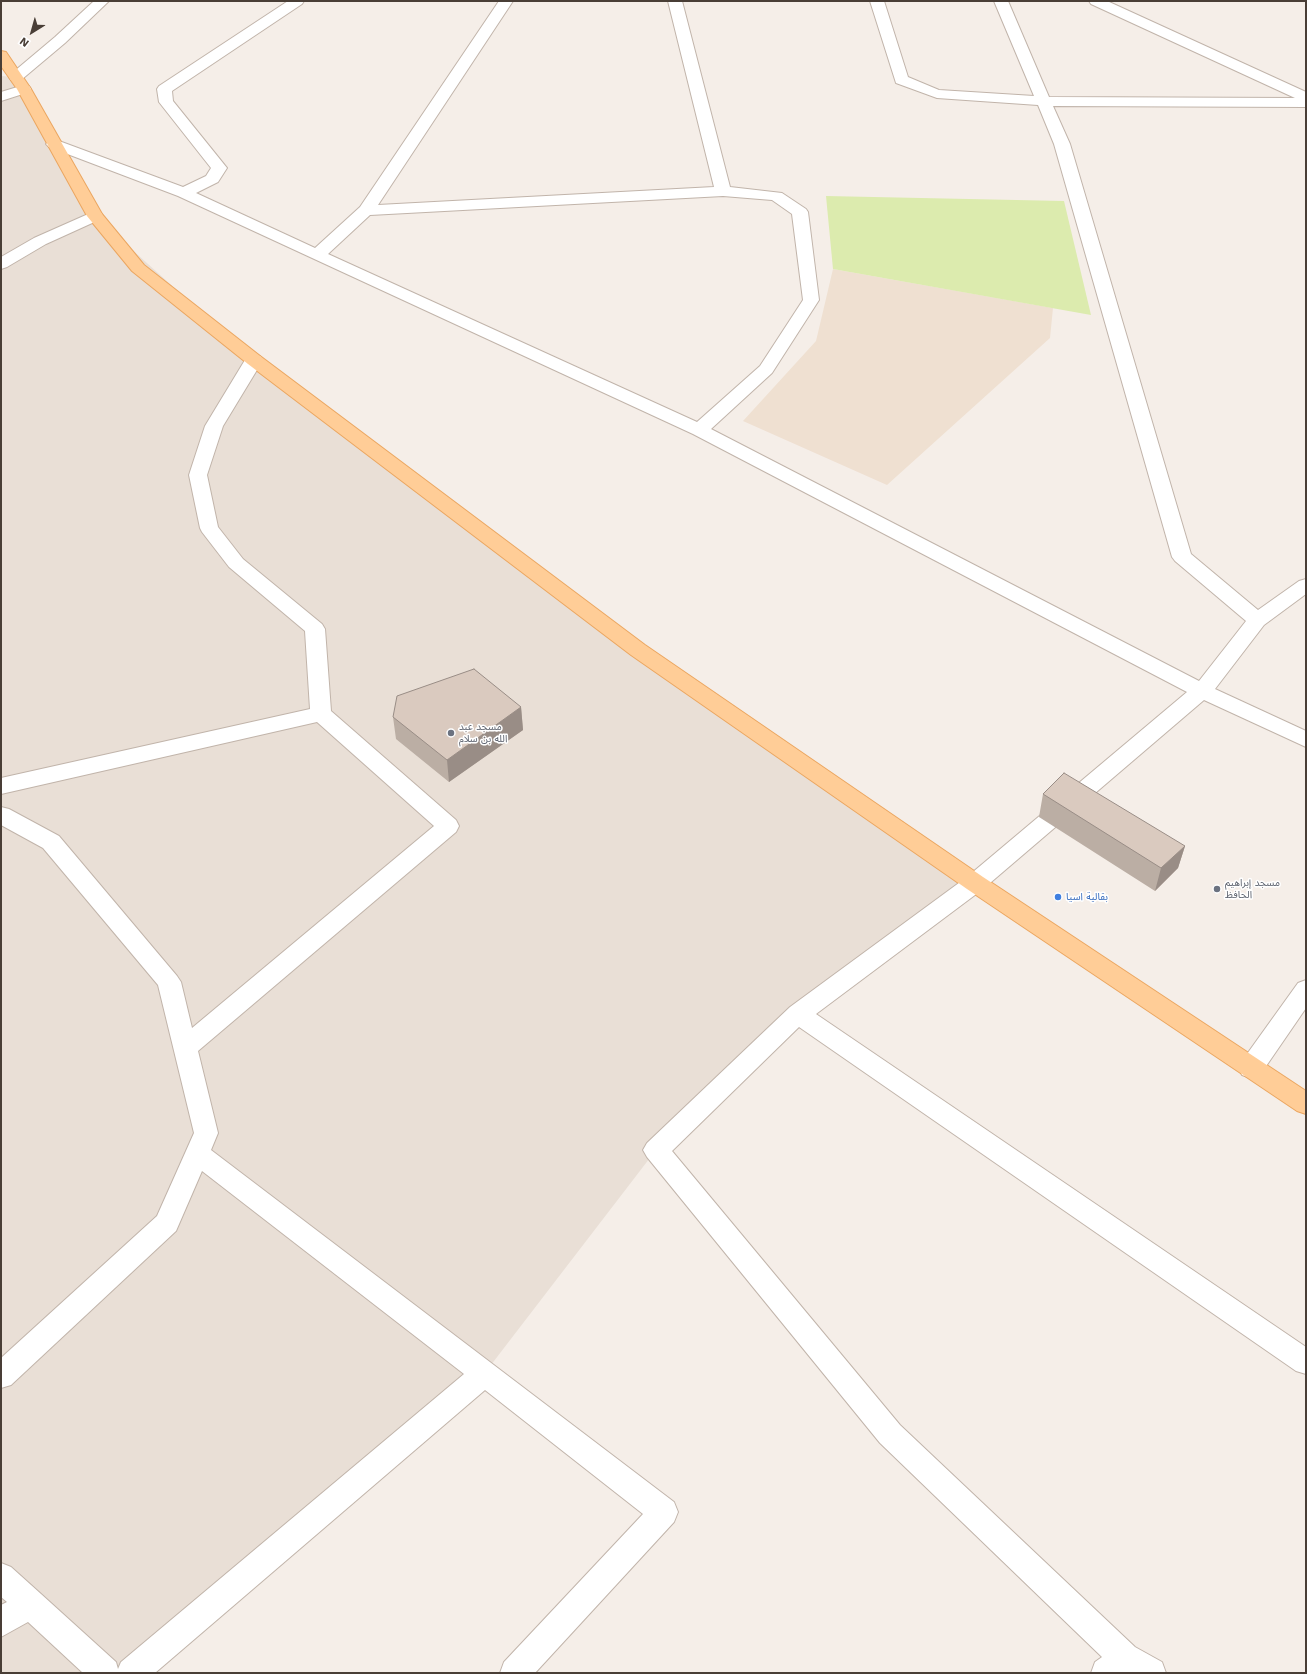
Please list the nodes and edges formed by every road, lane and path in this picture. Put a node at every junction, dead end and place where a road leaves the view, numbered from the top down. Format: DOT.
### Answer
graph roads {
  1 [pos="102,1"];
  2 [pos="297,1"];
  3 [pos="506,1"];
  4 [pos="675,1"];
  5 [pos="877,1"];
  6 [pos="1001,1"];
  7 [pos="1096,1"];
  8 [pos="1,55"];
  9 [pos="20,83"];
  10 [pos="1,97"];
  11 [pos="1306,98"];
  12 [pos="1044,102"];
  13 [pos="1306,103"];
  14 [pos="54,144"];
  15 [pos="722,191"];
  16 [pos="184,192"];
  17 [pos="366,210"];
  18 [pos="94,216"];
  19 [pos="317,255"];
  20 [pos="1,264"];
  21 [pos="254,360"];
  22 [pos="699,430"];
  23 [pos="1306,585"];
  24 [pos="1257,620"];
  25 [pos="1202,691"];
  26 [pos="321,714"];
  27 [pos="1306,740"];
  28 [pos="1,786"];
  29 [pos="1,815"];
  30 [pos="975,883"];
  31 [pos="1306,989"];
  32 [pos="798,1014"];
  33 [pos="185,1048"];
  34 [pos="1251,1068"];
  35 [pos="1306,1104"];
  36 [pos="198,1154"];
  37 [pos="1306,1362"];
  38 [pos="484,1374"];
  39 [pos="1,1376"];
  40 [pos="1,1577"];
  41 [pos="31,1604"];
  42 [pos="1,1622"];
  43 [pos="1115,1665"];
  44 [pos="106,1673"];
  45 [pos="132,1673"];
  46 [pos="515,1673"];
  47 [pos="1151,1673"];
  1 -- 9 [label="street"];
  2 -- 16 [label="street"];
  3 -- 17 [label="street"];
  4 -- 15 [label="street"];
  5 -- 12 [label="street"];
  6 -- 12 [label="street"];
  7 -- 11 [label="street"];
  8 -- 9 [label="main road"];
  9 -- 10 [label="street"];
  9 -- 14 [label="main road"];
  12 -- 13 [label="street"];
  12 -- 24 [label="street"];
  14 -- 16 [label="street"];
  14 -- 18 [label="main road"];
  15 -- 17 [label="street"];
  15 -- 22 [label="street"];
  16 -- 19 [label="street"];
  17 -- 19 [label="street"];
  18 -- 20 [label="street"];
  18 -- 21 [label="main road"];
  19 -- 22 [label="street"];
  21 -- 26 [label="street"];
  21 -- 30 [label="main road"];
  22 -- 25 [label="street"];
  23 -- 24 [label="street"];
  24 -- 25 [label="street"];
  25 -- 27 [label="street"];
  25 -- 30 [label="street"];
  26 -- 28 [label="street"];
  26 -- 33 [label="street"];
  29 -- 33 [label="street"];
  30 -- 32 [label="street"];
  30 -- 34 [label="main road"];
  31 -- 34 [label="street"];
  32 -- 37 [label="street"];
  32 -- 43 [label="street"];
  33 -- 36 [label="street"];
  34 -- 35 [label="main road"];
  36 -- 38 [label="street"];
  36 -- 39 [label="street"];
  38 -- 45 [label="street"];
  38 -- 46 [label="street"];
  40 -- 41 [label="street"];
  41 -- 42 [label="street"];
  41 -- 44 [label="street"];
  43 -- 47 [label="street"];
}
